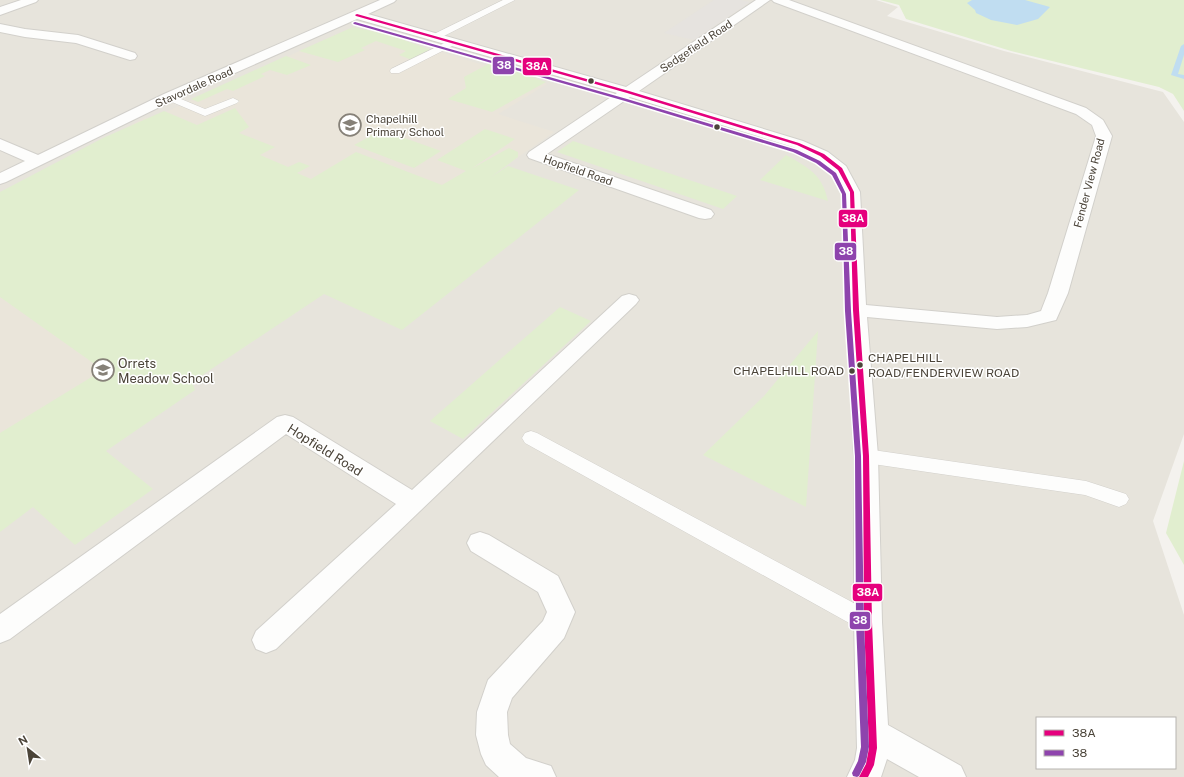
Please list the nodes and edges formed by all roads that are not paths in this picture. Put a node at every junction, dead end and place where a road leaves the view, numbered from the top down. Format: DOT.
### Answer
graph roads {
  1 [pos="32,0"];
  2 [pos="390,0"];
  3 [pos="510,0"];
  4 [pos="764,0"];
  5 [pos="778,0"];
  6 [pos="0,11"];
  7 [pos="357,15"];
  8 [pos="0,28"];
  9 [pos="444,40"];
  10 [pos="133,50"];
  11 [pos="395,71"];
  12 [pos="628,92"];
  13 [pos="169,97"];
  14 [pos="233,101"];
  15 [pos="0,144"];
  16 [pos="37,160"];
  17 [pos="0,179"];
  18 [pos="705,214"];
  19 [pos="629,300"];
  20 [pos="856,310"];
  21 [pos="532,438"];
  22 [pos="866,456"];
  23 [pos="1119,499"];
  24 [pos="414,503"];
  25 [pos="480,543"];
  26 [pos="868,622"];
  27 [pos="0,630"];
  28 [pos="266,640"];
  29 [pos="872,733"];
  30 [pos="540,777"];
  31 [pos="863,777"];
  32 [pos="950,777"];
  1 -- 6 [label="street"];
  2 -- 7 [label="street, Stavordale Road"];
  3 -- 9 [label="lane"];
  4 -- 12 [label="street, Sedgefield Road"];
  5 -- 20 [label="street, Fender View Road"];
  7 -- 9 [label="street"];
  7 -- 13 [label="street, Stavordale Road"];
  8 -- 10 [label="street"];
  9 -- 11 [label="lane"];
  9 -- 12 [label="street"];
  12 -- 18 [label="street, Hopfield Road"];
  12 -- 20 [label="street"];
  13 -- 14 [label="lane"];
  13 -- 16 [label="street, Stavordale Road"];
  15 -- 16 [label="street"];
  16 -- 17 [label="street, Stavordale Road"];
  19 -- 24 [label="street"];
  20 -- 22 [label="street"];
  21 -- 26 [label="lane"];
  22 -- 23 [label="lane"];
  22 -- 26 [label="street"];
  24 -- 27 [label="street, Hopfield Road"];
  24 -- 28 [label="street"];
  25 -- 30 [label="street"];
  26 -- 29 [label="street"];
  29 -- 31 [label="street"];
  29 -- 32 [label="street"];
}
